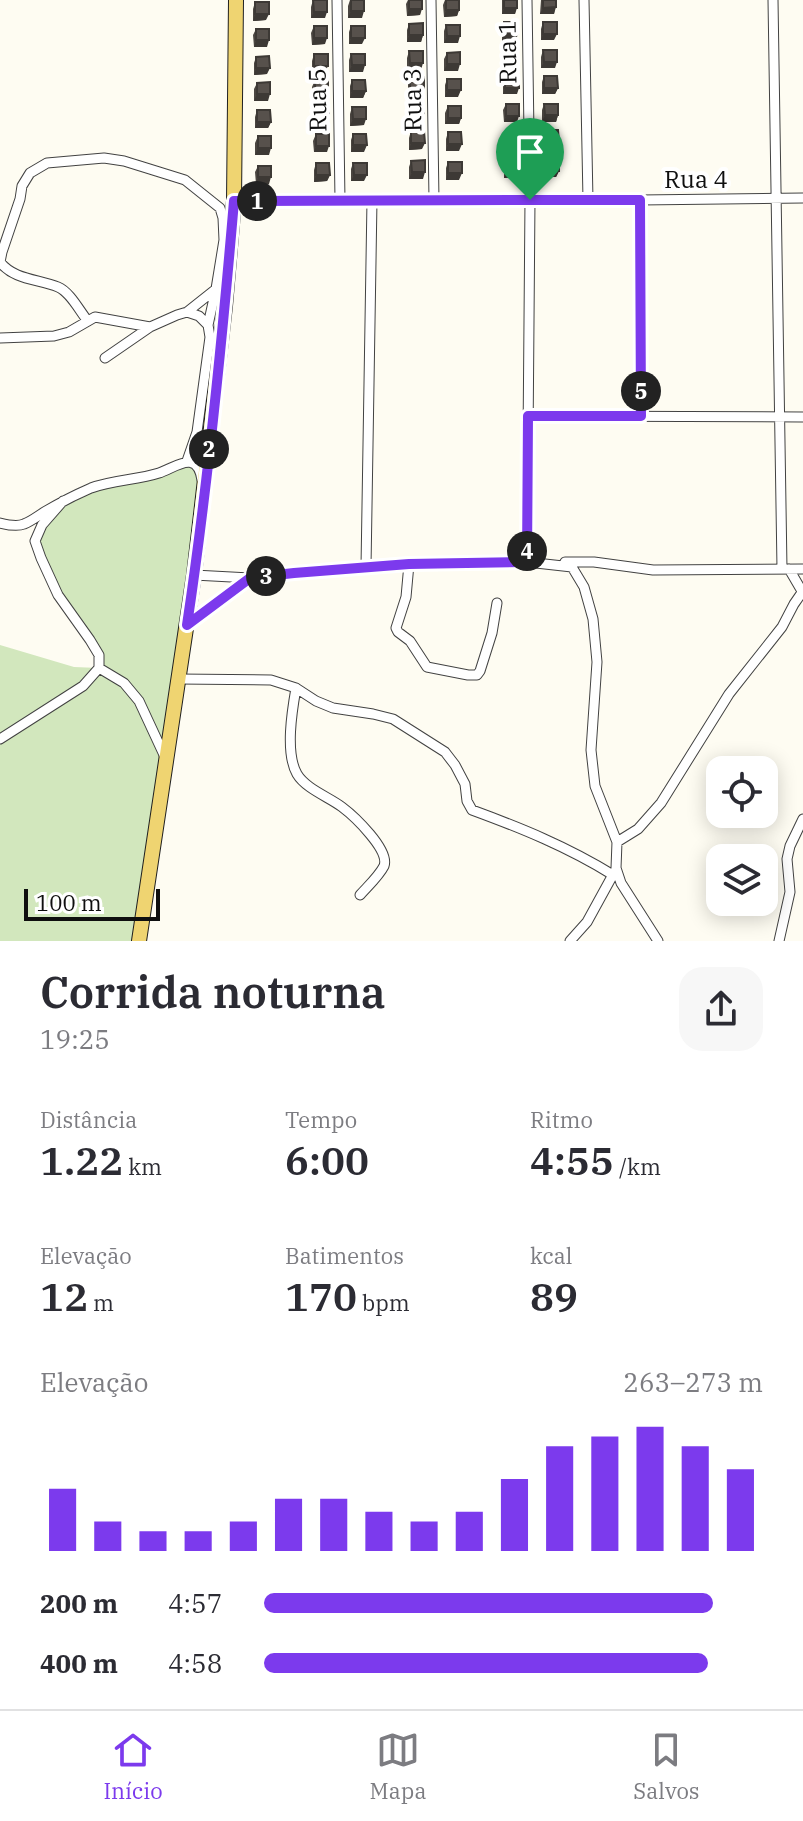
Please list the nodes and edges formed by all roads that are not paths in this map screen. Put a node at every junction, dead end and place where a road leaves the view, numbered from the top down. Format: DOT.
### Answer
graph roads {
  1 [pos="236,0"];
  2 [pos="337,0"];
  3 [pos="431,0"];
  4 [pos="527,0"];
  5 [pos="584,0"];
  6 [pos="773,0"];
  7 [pos="803,198"];
  8 [pos="775,199"];
  9 [pos="340,200"];
  10 [pos="372,200"];
  11 [pos="434,200"];
  12 [pos="530,200"];
  13 [pos="588,200"];
  14 [pos="640,200"];
  15 [pos="234,201"];
  16 [pos="216,289"];
  17 [pos="187,312"];
  18 [pos="87,320"];
  19 [pos="208,325"];
  20 [pos="150,327"];
  21 [pos="0,338"];
  22 [pos="105,358"];
  23 [pos="528,416"];
  24 [pos="641,416"];
  25 [pos="779,417"];
  26 [pos="803,417"];
  27 [pos="187,461"];
  28 [pos="204,491"];
  29 [pos="63,501"];
  30 [pos="0,523"];
  31 [pos="527,562"];
  32 [pos="409,564"];
  33 [pos="366,567"];
  34 [pos="786,569"];
  35 [pos="803,569"];
  36 [pos="194,575"];
  37 [pos="250,578"];
  38 [pos="803,592"];
  39 [pos="497,603"];
  40 [pos="187,625"];
  41 [pos="99,668"];
  42 [pos="178,679"];
  43 [pos="296,688"];
  44 [pos="0,739"];
  45 [pos="166,759"];
  46 [pos="803,819"];
  47 [pos="617,842"];
  48 [pos="614,872"];
  49 [pos="360,895"];
  50 [pos="139,941"];
  51 [pos="570,941"];
  52 [pos="658,941"];
  53 [pos="779,941"];
  1 -- 15 [label="main road"];
  2 -- 9 [label="street, Rua 5"];
  3 -- 11 [label="street, Rua 3"];
  4 -- 12 [label="street, Rua 1"];
  5 -- 13 [label="street"];
  6 -- 8 [label="street"];
  7 -- 8 [label="street, Rua 4"];
  8 -- 14 [label="street, Rua 4"];
  8 -- 25 [label="street"];
  9 -- 10 [label="street, Rua 4"];
  9 -- 15 [label="street, Rua 4"];
  10 -- 11 [label="street, Rua 4"];
  10 -- 33 [label="street"];
  11 -- 12 [label="street, Rua 4"];
  12 -- 13 [label="street, Rua 4"];
  12 -- 23 [label="street, Rua 1"];
  13 -- 14 [label="street, Rua 4"];
  14 -- 24 [label="street"];
  15 -- 28 [label="main road"];
  16 -- 17 [label="street"];
  16 -- 18 [label="street"];
  16 -- 19 [label="street"];
  17 -- 19 [label="street"];
  17 -- 20 [label="street"];
  18 -- 20 [label="street"];
  18 -- 21 [label="street"];
  19 -- 27 [label="street"];
  20 -- 22 [label="street"];
  23 -- 24 [label="street"];
  23 -- 31 [label="street, Rua 1"];
  24 -- 25 [label="street"];
  25 -- 26 [label="street"];
  25 -- 34 [label="street"];
  27 -- 28 [label="street"];
  27 -- 29 [label="street"];
  28 -- 36 [label="main road"];
  29 -- 30 [label="street"];
  29 -- 41 [label="street"];
  31 -- 32 [label="street"];
  31 -- 34 [label="street"];
  31 -- 47 [label="street"];
  32 -- 33 [label="street"];
  32 -- 39 [label="street"];
  33 -- 37 [label="street"];
  34 -- 35 [label="street"];
  34 -- 38 [label="street"];
  36 -- 37 [label="street"];
  36 -- 40 [label="main road"];
  37 -- 40 [label="street"];
  38 -- 47 [label="street"];
  40 -- 42 [label="main road"];
  41 -- 44 [label="street"];
  41 -- 45 [label="street"];
  42 -- 43 [label="street"];
  42 -- 45 [label="main road"];
  43 -- 48 [label="street"];
  43 -- 49 [label="street"];
  45 -- 50 [label="main road"];
  46 -- 53 [label="street"];
  47 -- 48 [label="street"];
  48 -- 51 [label="street"];
  48 -- 52 [label="street"];
}
